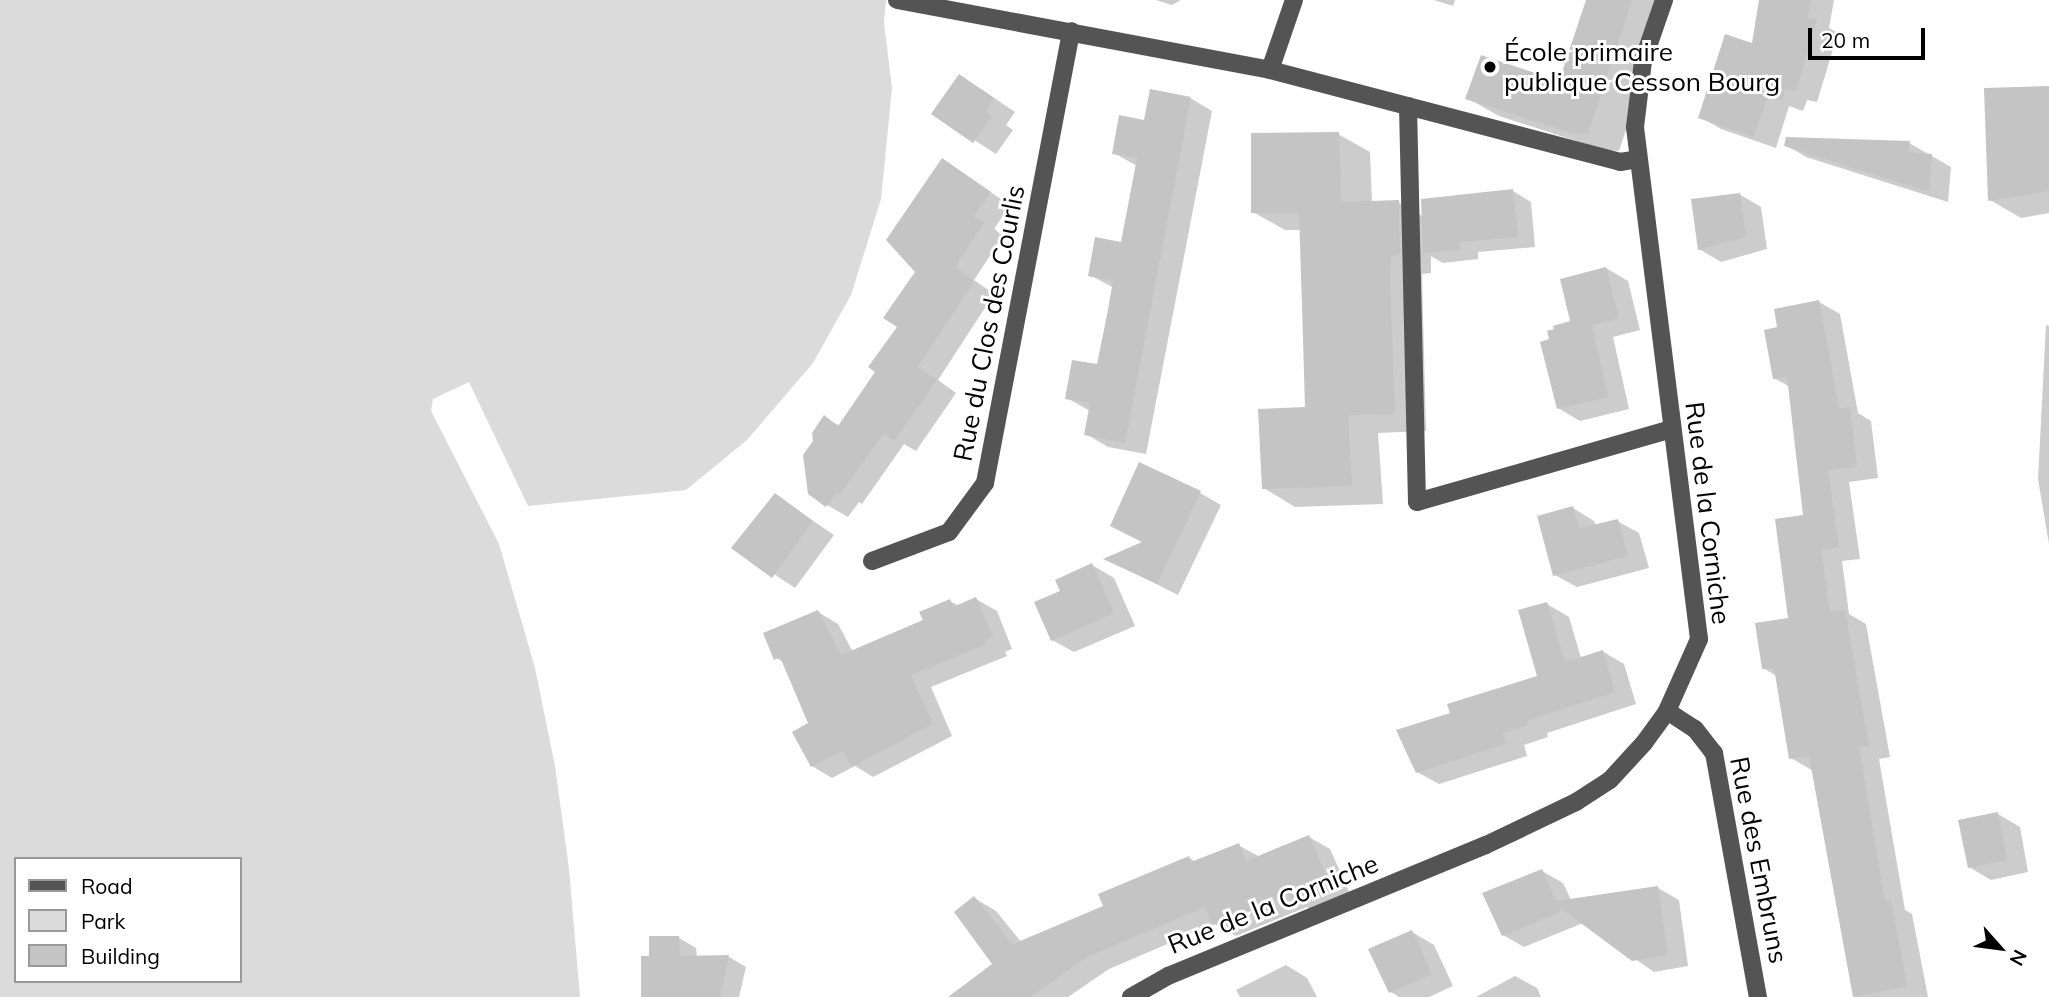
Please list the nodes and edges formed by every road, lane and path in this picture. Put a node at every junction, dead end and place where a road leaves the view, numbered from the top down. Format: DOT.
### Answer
graph roads {
  1 [pos="897,0"];
  2 [pos="1294,0"];
  3 [pos="1664,0"];
  4 [pos="1071,31"];
  5 [pos="1270,70"];
  6 [pos="1408,106"];
  7 [pos="1638,159"];
  8 [pos="1671,429"];
  9 [pos="872,561"];
  10 [pos="1667,711"];
  11 [pos="1131,997"];
  12 [pos="1758,997"];
  1 -- 4 [label="street"];
  2 -- 5 [label="street"];
  3 -- 7 [label="street, Rue de la Corniche"];
  4 -- 5 [label="street"];
  4 -- 9 [label="street, Rue du Clos des Courlis"];
  5 -- 6 [label="street"];
  6 -- 7 [label="street"];
  6 -- 8 [label="street"];
  7 -- 8 [label="street, Rue de la Corniche"];
  8 -- 10 [label="street, Rue de la Corniche"];
  10 -- 11 [label="street, Rue de la Corniche"];
  10 -- 12 [label="street, Rue des Embruns"];
}
